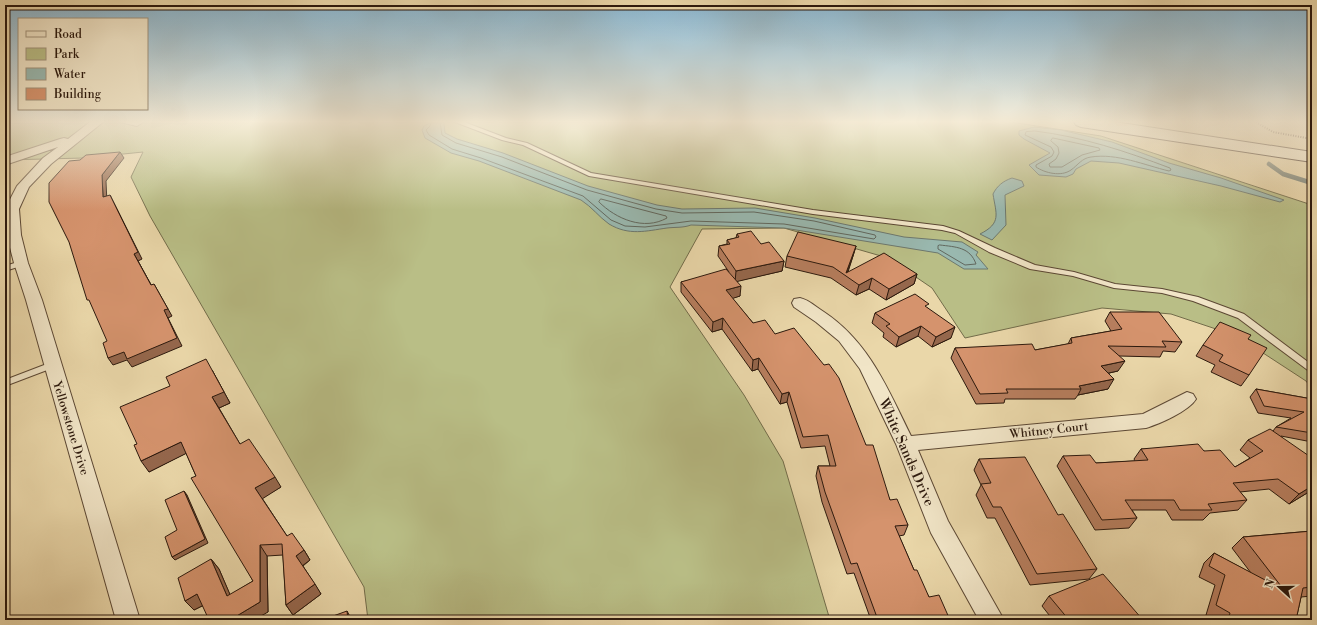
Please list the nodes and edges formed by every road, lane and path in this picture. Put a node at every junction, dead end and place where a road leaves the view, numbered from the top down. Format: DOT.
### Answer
graph roads {
  1 [pos="36,151"];
  2 [pos="59,151"];
  3 [pos="540,151"];
  4 [pos="1273,151"];
  5 [pos="1312,157"];
  6 [pos="5,161"];
  7 [pos="10,230"];
  8 [pos="13,266"];
  9 [pos="800,303"];
  10 [pos="52,365"];
  11 [pos="1312,370"];
  12 [pos="5,383"];
  13 [pos="1187,399"];
  14 [pos="906,444"];
  15 [pos="128,620"];
  16 [pos="992,620"];
  1 -- 6 [label="street"];
  2 -- 7 [label="street, Yellowstone Drive"];
  3 -- 11 [label="lane"];
  4 -- 5 [label="main road"];
  7 -- 8 [label="street, Yellowstone Drive"];
  8 -- 10 [label="street, Yellowstone Drive"];
  9 -- 14 [label="street, White Sands Drive"];
  10 -- 12 [label="lane"];
  10 -- 15 [label="street, Yellowstone Drive"];
  13 -- 14 [label="street, Whitney Court"];
  14 -- 16 [label="street, White Sands Drive"];
}
